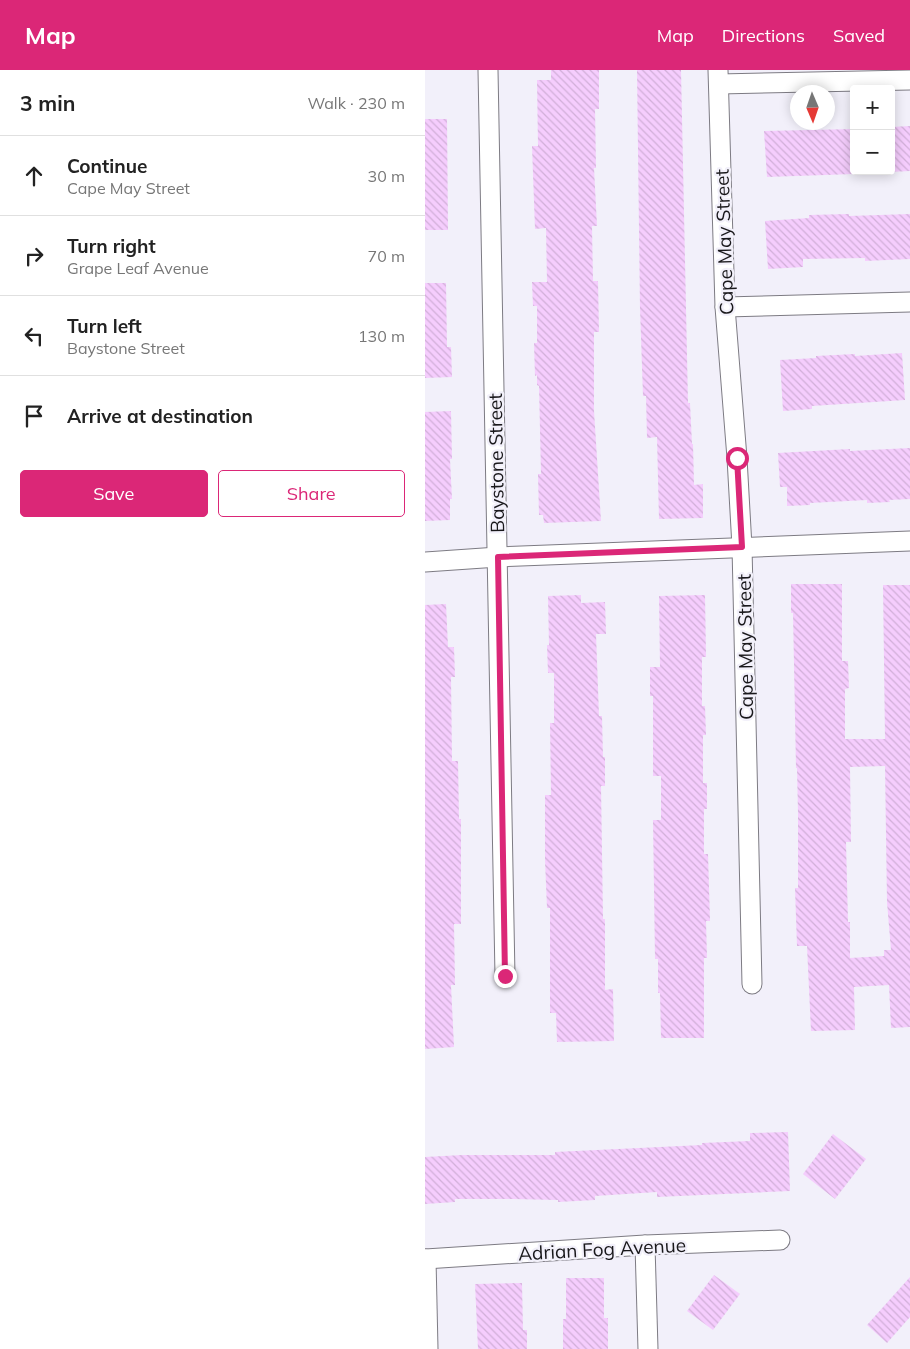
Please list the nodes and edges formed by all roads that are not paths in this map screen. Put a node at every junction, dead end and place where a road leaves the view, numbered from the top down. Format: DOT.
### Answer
graph roads {
  1 [pos="488,70"];
  2 [pos="718,77"];
  3 [pos="910,80"];
  4 [pos="910,302"];
  5 [pos="725,307"];
  6 [pos="910,540"];
  7 [pos="742,547"];
  8 [pos="498,557"];
  9 [pos="425,562"];
  10 [pos="505,976"];
  11 [pos="753,984"];
  12 [pos="780,1240"];
  13 [pos="645,1245"];
  14 [pos="426,1259"];
  15 [pos="428,1349"];
  16 [pos="648,1349"];
  1 -- 8 [label="street, Baystone Street"];
  2 -- 3 [label="street"];
  2 -- 5 [label="street, Cape May Street"];
  4 -- 5 [label="street"];
  5 -- 7 [label="street, Cape May Street"];
  6 -- 7 [label="street"];
  7 -- 8 [label="street"];
  7 -- 11 [label="street, Cape May Street"];
  8 -- 9 [label="street"];
  8 -- 10 [label="street, Baystone Street"];
  12 -- 13 [label="street, Adrian Fog Avenue"];
  13 -- 14 [label="street, Adrian Fog Avenue"];
  13 -- 16 [label="street"];
  14 -- 15 [label="street"];
}
